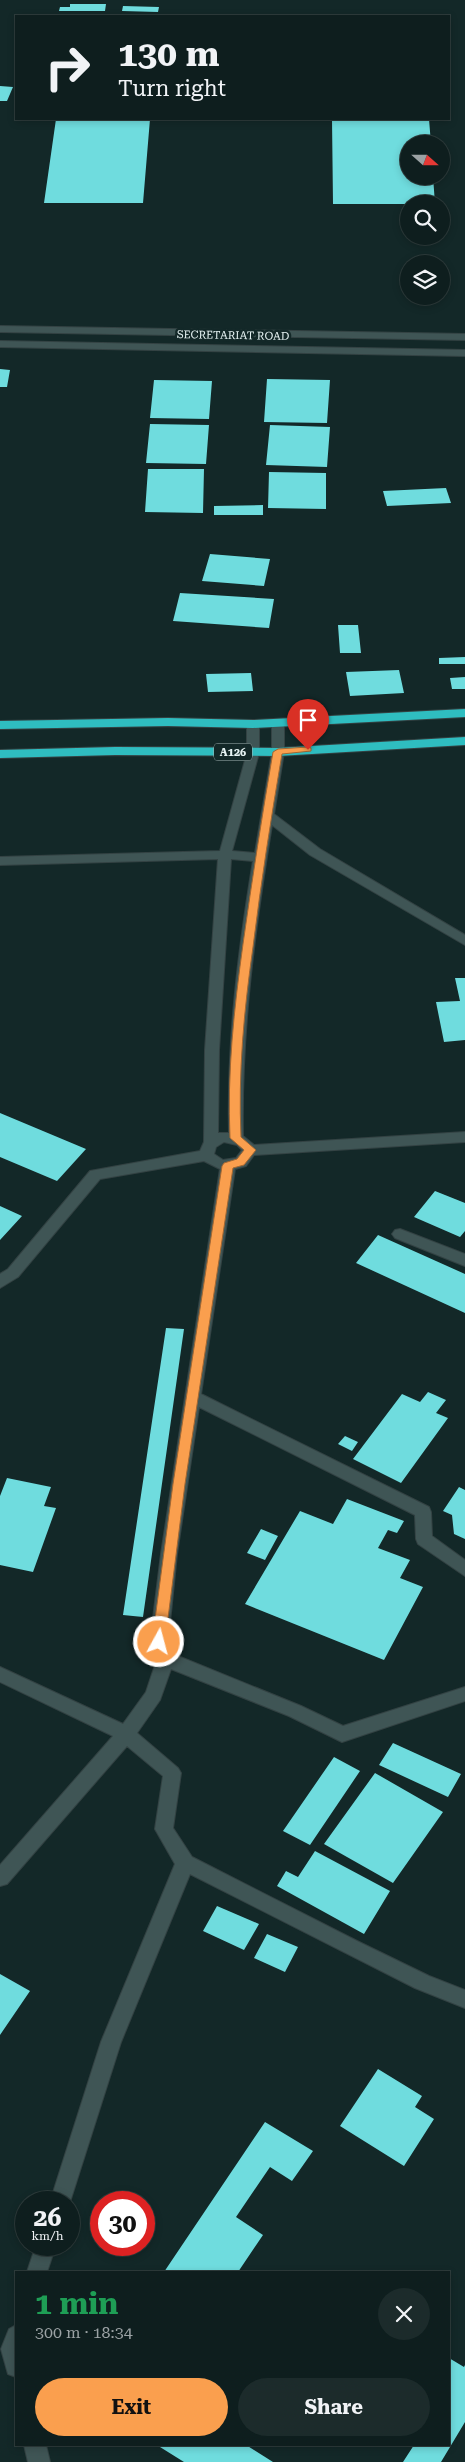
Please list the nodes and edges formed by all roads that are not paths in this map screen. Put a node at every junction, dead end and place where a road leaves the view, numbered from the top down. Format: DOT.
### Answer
graph roads {
  1 [pos="0,329"];
  2 [pos="465,337"];
  3 [pos="0,344"];
  4 [pos="465,353"];
  5 [pos="465,713"];
  6 [pos="278,723"];
  7 [pos="253,724"];
  8 [pos="0,725"];
  9 [pos="465,740"];
  10 [pos="253,752"];
  11 [pos="278,752"];
  12 [pos="0,754"];
  13 [pos="268,816"];
  14 [pos="225,855"];
  15 [pos="260,857"];
  16 [pos="0,861"];
  17 [pos="465,941"];
  18 [pos="465,1137"];
  19 [pos="236,1138"];
  20 [pos="209,1149"];
  21 [pos="250,1150"];
  22 [pos="228,1166"];
  23 [pos="400,1234"];
  24 [pos="464,1258"];
  25 [pos="0,1282"];
  26 [pos="193,1397"];
  27 [pos="465,1569"];
  28 [pos="166,1659"];
  29 [pos="0,1674"];
  30 [pos="465,1694"];
  31 [pos="126,1734"];
  32 [pos="185,1863"];
  33 [pos="0,1878"];
  34 [pos="465,1999"];
  35 [pos="64,2191"];
  36 [pos="42,2256"];
  37 [pos="37,2271"];
  38 [pos="15,2339"];
  39 [pos="15,2362"];
  40 [pos="35,2446"];
  41 [pos="39,2462"];
  1 -- 2 [label="street, SECRETARIAT ROAD"];
  3 -- 4 [label="street, SECRETARIAT ROAD"];
  5 -- 6 [label="highway"];
  6 -- 7 [label="highway"];
  6 -- 11 [label="street"];
  7 -- 8 [label="highway"];
  7 -- 10 [label="street"];
  9 -- 11 [label="highway, A126"];
  10 -- 11 [label="highway, A126"];
  10 -- 12 [label="highway, A126"];
  10 -- 14 [label="street"];
  11 -- 13 [label="street"];
  13 -- 15 [label="street"];
  13 -- 17 [label="street"];
  14 -- 15 [label="street"];
  14 -- 16 [label="street"];
  14 -- 20 [label="street"];
  15 -- 19 [label="street"];
  18 -- 21 [label="street"];
  19 -- 20 [label="street"];
  19 -- 21 [label="street"];
  20 -- 22 [label="street"];
  20 -- 25 [label="street"];
  21 -- 22 [label="street"];
  22 -- 26 [label="street"];
  23 -- 24 [label="street"];
  26 -- 27 [label="street"];
  26 -- 28 [label="street"];
  28 -- 30 [label="street"];
  28 -- 31 [label="street"];
  29 -- 31 [label="street"];
  31 -- 32 [label="street"];
  31 -- 33 [label="street"];
  32 -- 34 [label="street"];
  32 -- 35 [label="street"];
  36 -- 37 [label="street"];
  38 -- 39 [label="street"];
  40 -- 41 [label="street"];
}
